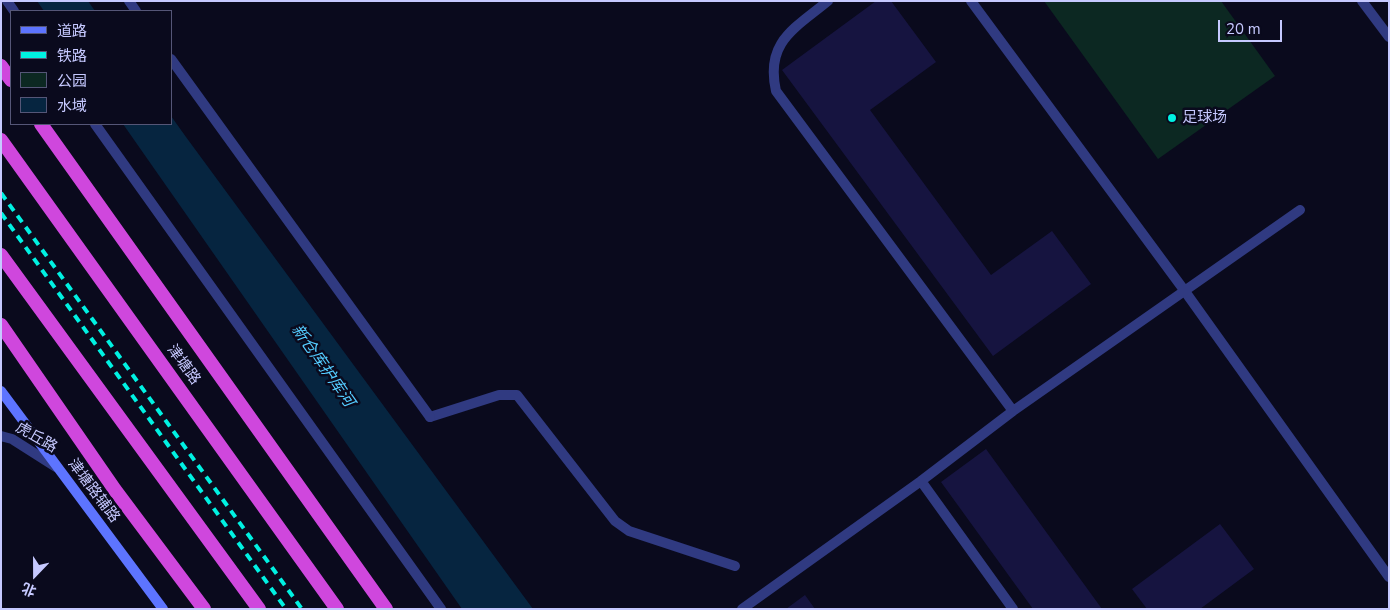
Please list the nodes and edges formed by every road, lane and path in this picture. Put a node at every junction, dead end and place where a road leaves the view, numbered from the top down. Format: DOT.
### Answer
graph roads {
  1 [pos="828,1"];
  2 [pos="971,1"];
  3 [pos="1362,1"];
  4 [pos="1389,37"];
  5 [pos="172,60"];
  6 [pos="1,66"];
  7 [pos="10,79"];
  8 [pos="42,125"];
  9 [pos="96,125"];
  10 [pos="1,140"];
  11 [pos="1300,210"];
  12 [pos="1,255"];
  13 [pos="1184,290"];
  14 [pos="1,325"];
  15 [pos="1,391"];
  16 [pos="1013,411"];
  17 [pos="1,436"];
  18 [pos="56,467"];
  19 [pos="921,481"];
  20 [pos="735,566"];
  21 [pos="1389,578"];
  22 [pos="163,609"];
  23 [pos="204,609"];
  24 [pos="259,609"];
  25 [pos="338,609"];
  26 [pos="386,609"];
  27 [pos="441,609"];
  28 [pos="742,609"];
  29 [pos="1012,609"];
  1 -- 16 [label="street"];
  2 -- 13 [label="street"];
  3 -- 4 [label="street"];
  5 -- 20 [label="street"];
  6 -- 7 [label="highway"];
  8 -- 26 [label="highway"];
  9 -- 27 [label="street"];
  10 -- 25 [label="highway, 津塘路"];
  11 -- 13 [label="street"];
  12 -- 24 [label="highway"];
  13 -- 16 [label="street"];
  13 -- 21 [label="street"];
  14 -- 23 [label="highway"];
  15 -- 18 [label="main road, 津塘路辅路"];
  16 -- 19 [label="street"];
  17 -- 18 [label="street, 虎丘路"];
  18 -- 22 [label="main road, 津塘路辅路"];
  19 -- 28 [label="street"];
  19 -- 29 [label="street"];
}
